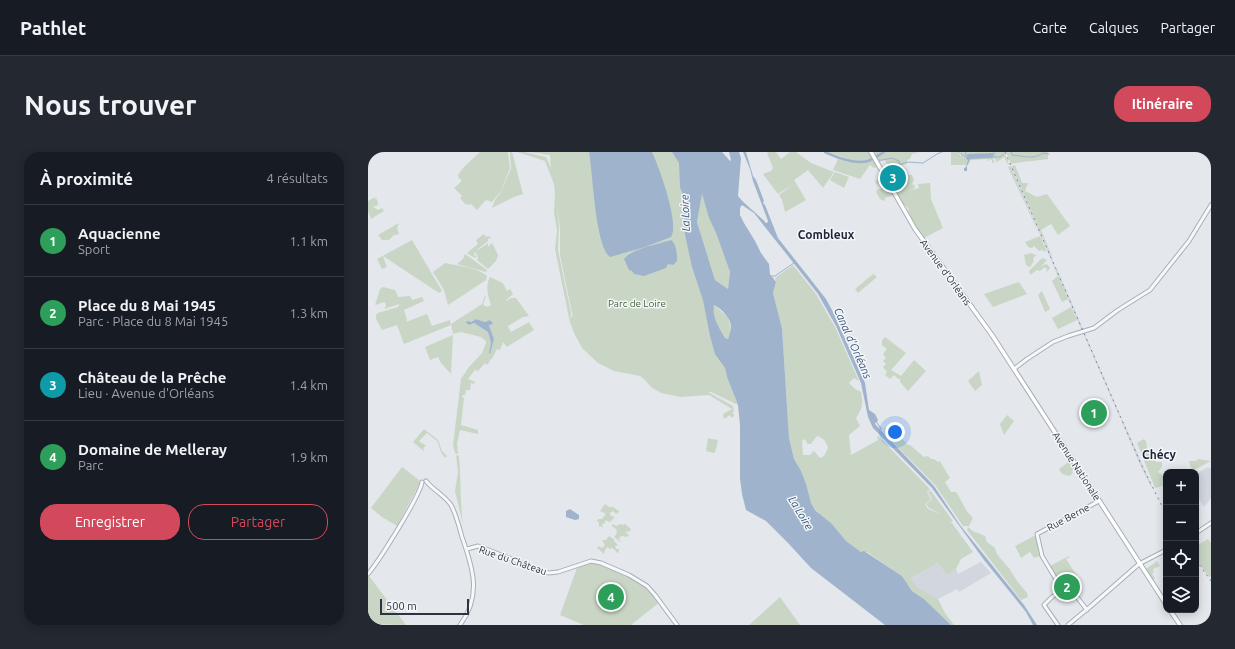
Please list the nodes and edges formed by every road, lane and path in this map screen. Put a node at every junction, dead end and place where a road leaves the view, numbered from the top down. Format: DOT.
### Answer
graph roads {
  1 [pos="873,155"];
  2 [pos="1211,205"];
  3 [pos="1014,369"];
  4 [pos="1100,501"];
  5 [pos="1211,523"];
  6 [pos="1199,530"];
  7 [pos="467,549"];
  8 [pos="1163,552"];
  9 [pos="1140,563"];
  10 [pos="368,573"];
  11 [pos="1064,587"];
  12 [pos="1163,599"];
  13 [pos="1087,610"];
  14 [pos="1172,613"];
  15 [pos="460,625"];
  16 [pos="677,625"];
  17 [pos="1058,625"];
  18 [pos="1067,625"];
  19 [pos="1180,625"];
  1 -- 3 [label="main road, Avenue d'Orléans"];
  2 -- 3 [label="street"];
  3 -- 4 [label="main road, Avenue Nationale"];
  4 -- 9 [label="main road, Avenue Nationale"];
  4 -- 11 [label="street, Rue Berne"];
  5 -- 6 [label="street"];
  7 -- 10 [label="street"];
  7 -- 15 [label="street"];
  7 -- 16 [label="street, Rue du Château"];
  8 -- 9 [label="street"];
  9 -- 12 [label="main road, Avenue Nationale"];
  9 -- 13 [label="street"];
  11 -- 13 [label="street"];
  11 -- 17 [label="street"];
  13 -- 18 [label="street"];
  14 -- 19 [label="main road"];
}
